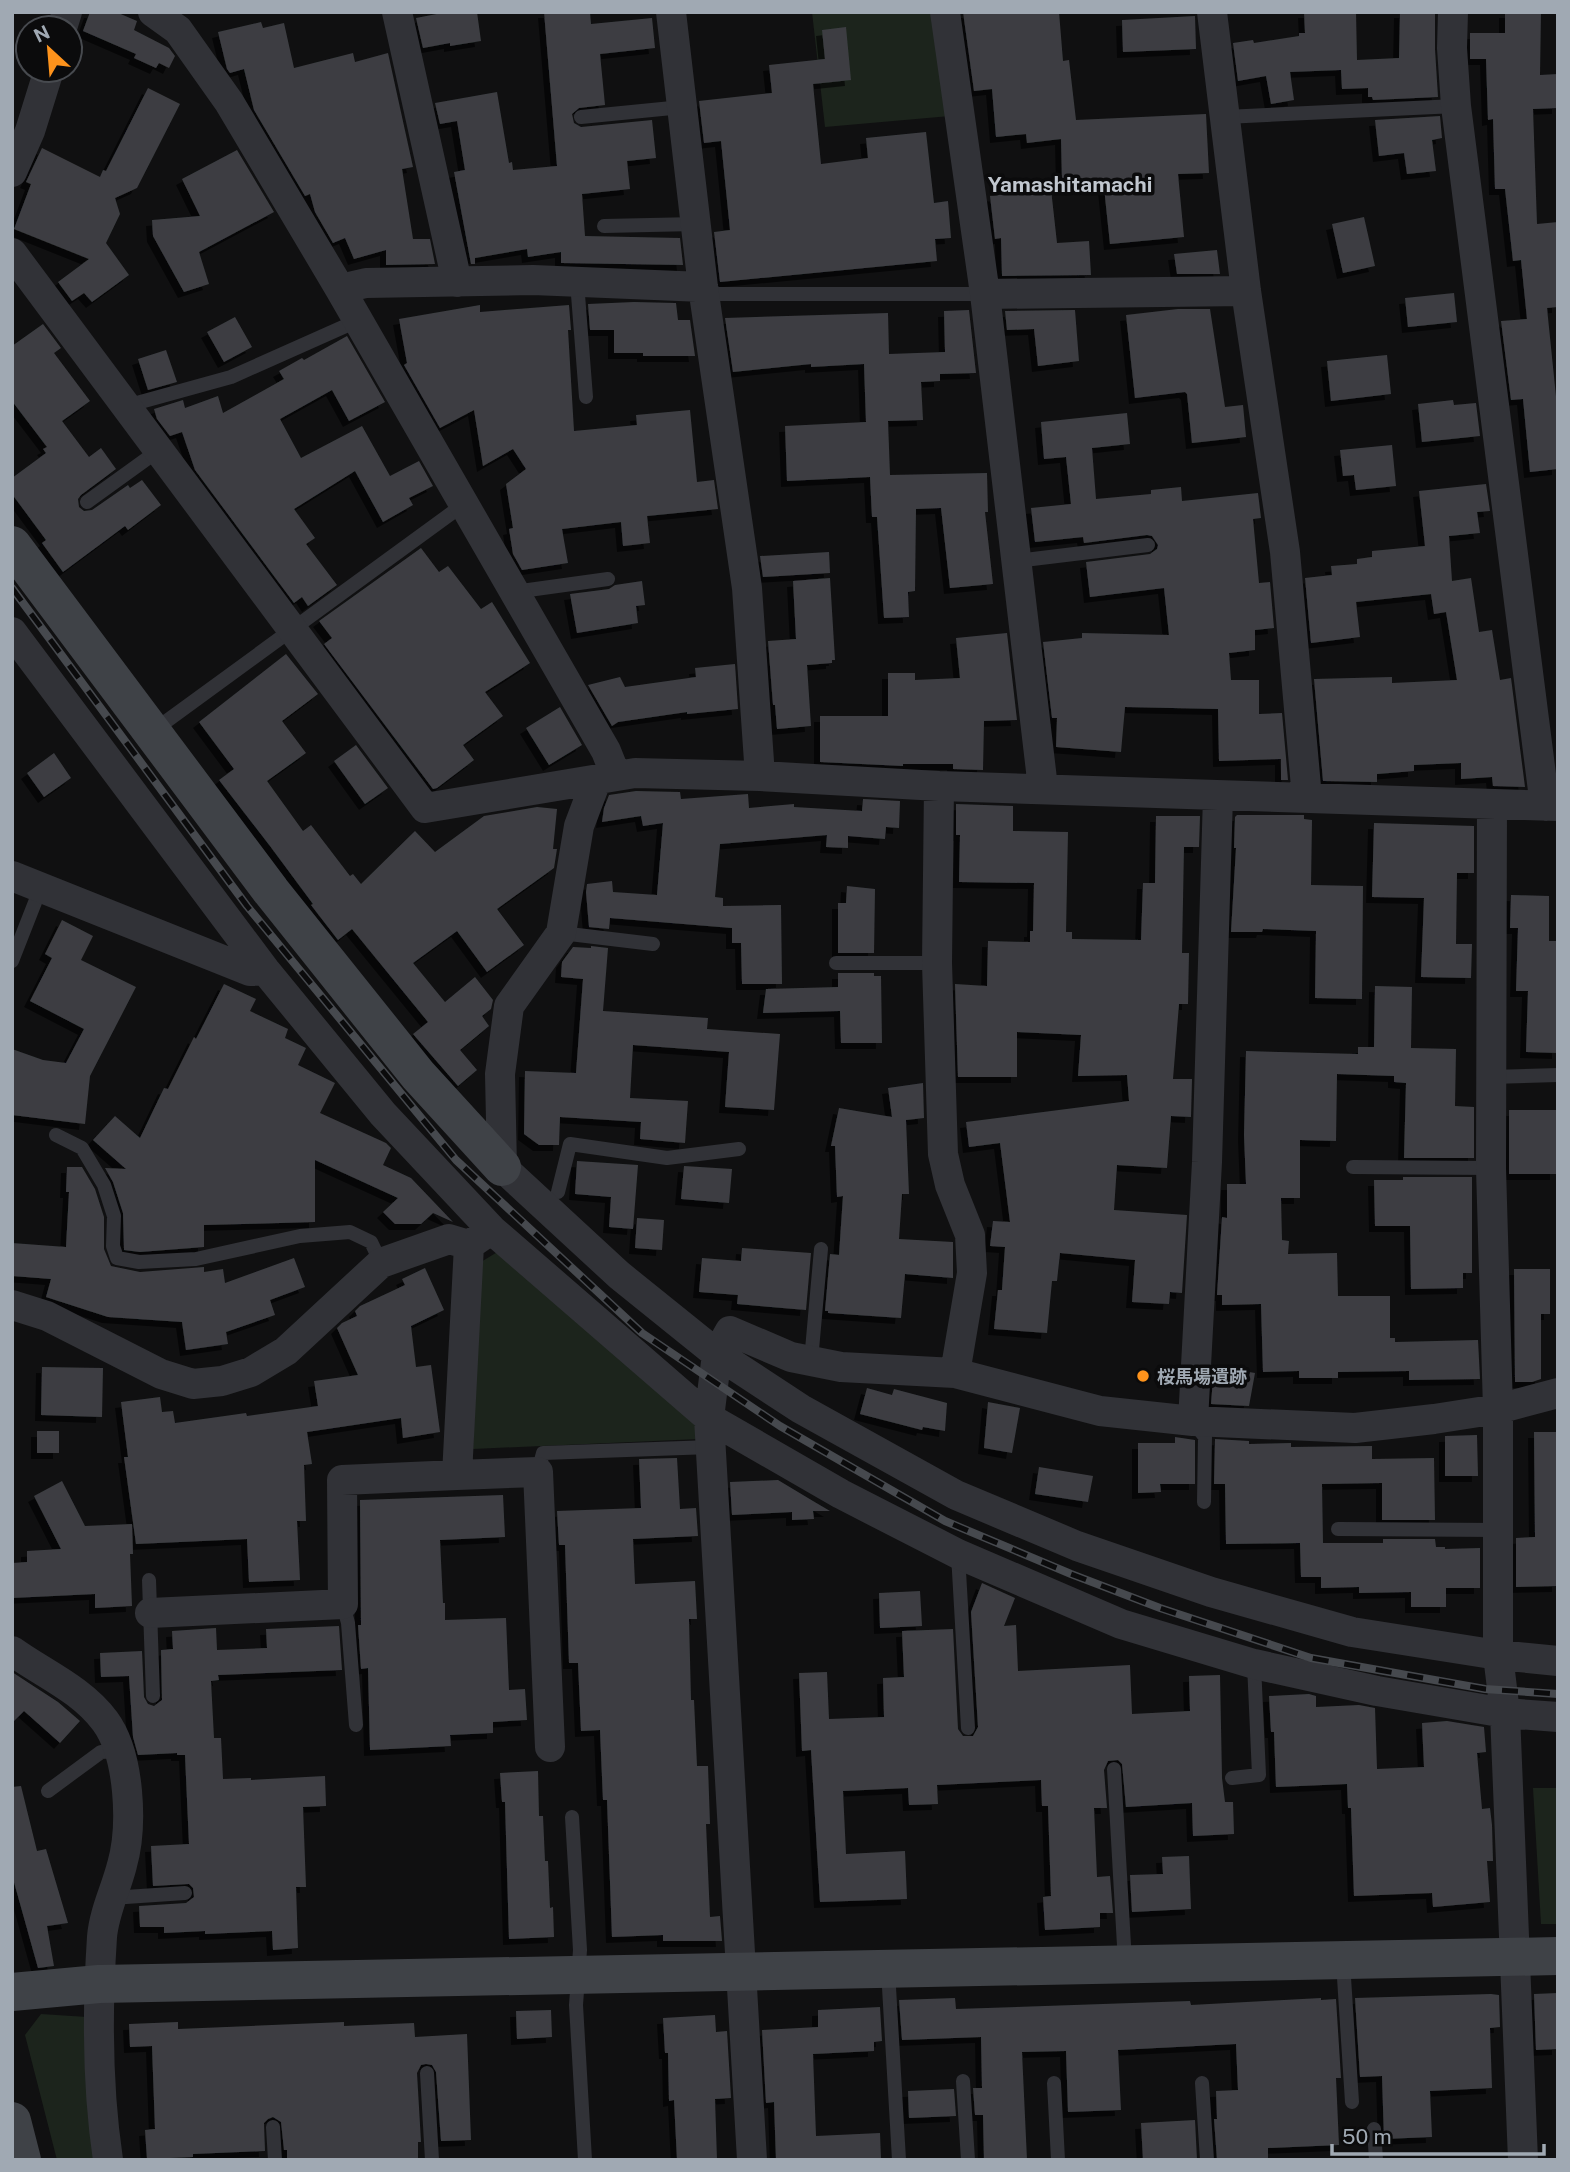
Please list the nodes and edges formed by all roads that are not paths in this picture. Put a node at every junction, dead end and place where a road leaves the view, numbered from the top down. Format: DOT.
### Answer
graph roads {
  1 [pos="153,12"];
  2 [pos="397,12"];
  3 [pos="671,12"];
  4 [pos="945,12"];
  5 [pos="1212,12"];
  6 [pos="1453,12"];
  7 [pos="45,84"];
  8 [pos="1456,106"];
  9 [pos="682,107"];
  10 [pos="581,117"];
  11 [pos="1225,117"];
  12 [pos="12,172"];
  13 [pos="696,224"];
  14 [pos="604,226"];
  15 [pos="12,253"];
  16 [pos="457,282"];
  17 [pos="577,282"];
  18 [pos="703,287"];
  19 [pos="341,289"];
  20 [pos="1246,291"];
  21 [pos="985,294"];
  22 [pos="359,320"];
  23 [pos="586,397"];
  24 [pos="126,406"];
  25 [pos="159,450"];
  26 [pos="87,502"];
  27 [pos="464,504"];
  28 [pos="12,545"];
  29 [pos="1148,545"];
  30 [pos="1016,561"];
  31 [pos="608,579"];
  32 [pos="514,592"];
  33 [pos="292,629"];
  34 [pos="12,632"];
  35 [pos="152,732"];
  36 [pos="760,776"];
  37 [pos="606,779"];
  38 [pos="939,786"];
  39 [pos="1043,788"];
  40 [pos="1218,796"];
  41 [pos="1307,799"];
  42 [pos="1492,804"];
  43 [pos="1551,806"];
  44 [pos="12,876"];
  45 [pos="41,887"];
  46 [pos="561,933"];
  47 [pos="653,944"];
  48 [pos="12,961"];
  49 [pos="937,962"];
  50 [pos="836,963"];
  51 [pos="265,970"];
  52 [pos="1558,1075"];
  53 [pos="1491,1077"];
  54 [pos="56,1135"];
  55 [pos="739,1149"];
  56 [pos="502,1167"];
  57 [pos="1353,1167"];
  58 [pos="1490,1168"];
  59 [pos="558,1192"];
  60 [pos="480,1238"];
  61 [pos="821,1248"];
  62 [pos="381,1263"];
  63 [pos="12,1305"];
  64 [pos="717,1353"];
  65 [pos="811,1361"];
  66 [pos="955,1373"];
  67 [pos="1558,1394"];
  68 [pos="1498,1409"];
  69 [pos="1193,1421"];
  70 [pos="710,1433"];
  71 [pos="538,1472"];
  72 [pos="457,1475"];
  73 [pos="1204,1502"];
  74 [pos="1338,1529"];
  75 [pos="1498,1530"];
  76 [pos="958,1554"];
  77 [pos="149,1580"];
  78 [pos="343,1604"];
  79 [pos="150,1614"];
  80 [pos="12,1651"];
  81 [pos="1498,1655"];
  82 [pos="1558,1661"];
  83 [pos="1254,1664"];
  84 [pos="153,1696"];
  85 [pos="1505,1713"];
  86 [pos="1558,1717"];
  87 [pos="356,1725"];
  88 [pos="968,1728"];
  89 [pos="550,1746"];
  90 [pos="119,1751"];
  91 [pos="1114,1769"];
  92 [pos="1232,1777"];
  93 [pos="48,1791"];
  94 [pos="572,1817"];
  95 [pos="185,1893"];
  96 [pos="111,1898"];
  97 [pos="1558,1956"];
  98 [pos="1514,1957"];
  99 [pos="1343,1960"];
  100 [pos="1125,1964"];
  101 [pos="888,1969"];
  102 [pos="741,1972"];
  103 [pos="578,1975"];
  104 [pos="99,1984"];
  105 [pos="12,1992"];
  106 [pos="427,2073"];
  107 [pos="963,2081"];
  108 [pos="1202,2082"];
  109 [pos="1054,2083"];
  110 [pos="1352,2102"];
  111 [pos="12,2122"];
  112 [pos="273,2127"];
  113 [pos="1374,2129"];
  114 [pos="22,2160"];
  115 [pos="107,2160"];
  116 [pos="275,2160"];
  117 [pos="432,2160"];
  118 [pos="585,2160"];
  119 [pos="752,2160"];
  120 [pos="899,2160"];
  121 [pos="968,2160"];
  122 [pos="1058,2160"];
  123 [pos="1207,2160"];
  124 [pos="1376,2160"];
  125 [pos="1523,2160"];
  1 -- 19 [label="street"];
  2 -- 16 [label="street"];
  3 -- 9 [label="street"];
  4 -- 21 [label="street"];
  5 -- 11 [label="street"];
  6 -- 8 [label="street"];
  7 -- 12 [label="street"];
  8 -- 11 [label="lane"];
  8 -- 43 [label="street"];
  9 -- 10 [label="lane"];
  9 -- 13 [label="street"];
  11 -- 20 [label="street"];
  13 -- 14 [label="lane"];
  13 -- 18 [label="street"];
  15 -- 24 [label="street"];
  16 -- 17 [label="street"];
  16 -- 19 [label="street"];
  17 -- 18 [label="street"];
  17 -- 23 [label="lane"];
  18 -- 21 [label="lane"];
  18 -- 36 [label="street"];
  19 -- 22 [label="street"];
  20 -- 21 [label="street"];
  20 -- 41 [label="street"];
  21 -- 30 [label="street"];
  22 -- 24 [label="lane"];
  22 -- 27 [label="street"];
  24 -- 25 [label="street"];
  25 -- 26 [label="lane"];
  25 -- 33 [label="street"];
  27 -- 32 [label="street"];
  27 -- 33 [label="lane"];
  28 -- 35 [label="street"];
  29 -- 30 [label="lane"];
  30 -- 39 [label="street"];
  31 -- 32 [label="lane"];
  32 -- 37 [label="street"];
  33 -- 35 [label="lane"];
  33 -- 37 [label="street"];
  34 -- 51 [label="street"];
  35 -- 56 [label="street"];
  36 -- 37 [label="street"];
  36 -- 38 [label="street"];
  37 -- 46 [label="street"];
  38 -- 39 [label="street"];
  38 -- 49 [label="street"];
  39 -- 40 [label="street"];
  40 -- 41 [label="street"];
  40 -- 69 [label="street"];
  41 -- 42 [label="street"];
  42 -- 43 [label="street"];
  42 -- 53 [label="street"];
  44 -- 45 [label="street"];
  45 -- 48 [label="lane"];
  45 -- 51 [label="street"];
  46 -- 47 [label="lane"];
  46 -- 56 [label="street"];
  49 -- 50 [label="lane"];
  49 -- 66 [label="street"];
  51 -- 60 [label="street"];
  52 -- 53 [label="lane"];
  53 -- 58 [label="street"];
  54 -- 62 [label="lane"];
  55 -- 59 [label="lane"];
  56 -- 64 [label="street"];
  57 -- 58 [label="lane"];
  58 -- 68 [label="street"];
  60 -- 62 [label="street"];
  60 -- 70 [label="street"];
  60 -- 72 [label="street"];
  61 -- 65 [label="lane"];
  62 -- 63 [label="street"];
  64 -- 65 [label="street"];
  64 -- 70 [label="street"];
  64 -- 81 [label="street"];
  65 -- 66 [label="street"];
  66 -- 69 [label="street"];
  67 -- 68 [label="street"];
  68 -- 69 [label="street"];
  68 -- 75 [label="street"];
  69 -- 73 [label="lane"];
  70 -- 71 [label="lane"];
  70 -- 76 [label="street"];
  70 -- 102 [label="street"];
  71 -- 72 [label="street"];
  71 -- 89 [label="street"];
  72 -- 78 [label="street"];
  74 -- 75 [label="lane"];
  75 -- 81 [label="street"];
  76 -- 83 [label="street"];
  76 -- 88 [label="lane"];
  77 -- 79 [label="lane"];
  78 -- 79 [label="street"];
  78 -- 87 [label="lane"];
  79 -- 84 [label="lane"];
  80 -- 90 [label="street"];
  81 -- 82 [label="street"];
  81 -- 85 [label="street"];
  83 -- 85 [label="street"];
  83 -- 92 [label="lane"];
  85 -- 86 [label="street"];
  85 -- 98 [label="street"];
  90 -- 93 [label="lane"];
  90 -- 96 [label="street"];
  91 -- 100 [label="lane"];
  94 -- 103 [label="lane"];
  95 -- 96 [label="lane"];
  96 -- 104 [label="street"];
  97 -- 98 [label="street"];
  98 -- 99 [label="street"];
  98 -- 125 [label="street"];
  99 -- 100 [label="street"];
  99 -- 110 [label="lane"];
  100 -- 101 [label="street"];
  101 -- 102 [label="street"];
  101 -- 120 [label="lane"];
  102 -- 103 [label="street"];
  102 -- 119 [label="street"];
  103 -- 104 [label="street"];
  103 -- 118 [label="lane"];
  104 -- 105 [label="street"];
  104 -- 115 [label="street"];
  106 -- 117 [label="lane"];
  107 -- 121 [label="lane"];
  108 -- 123 [label="lane"];
  109 -- 122 [label="lane"];
  111 -- 114 [label="street"];
  112 -- 116 [label="lane"];
  113 -- 124 [label="lane"];
}
